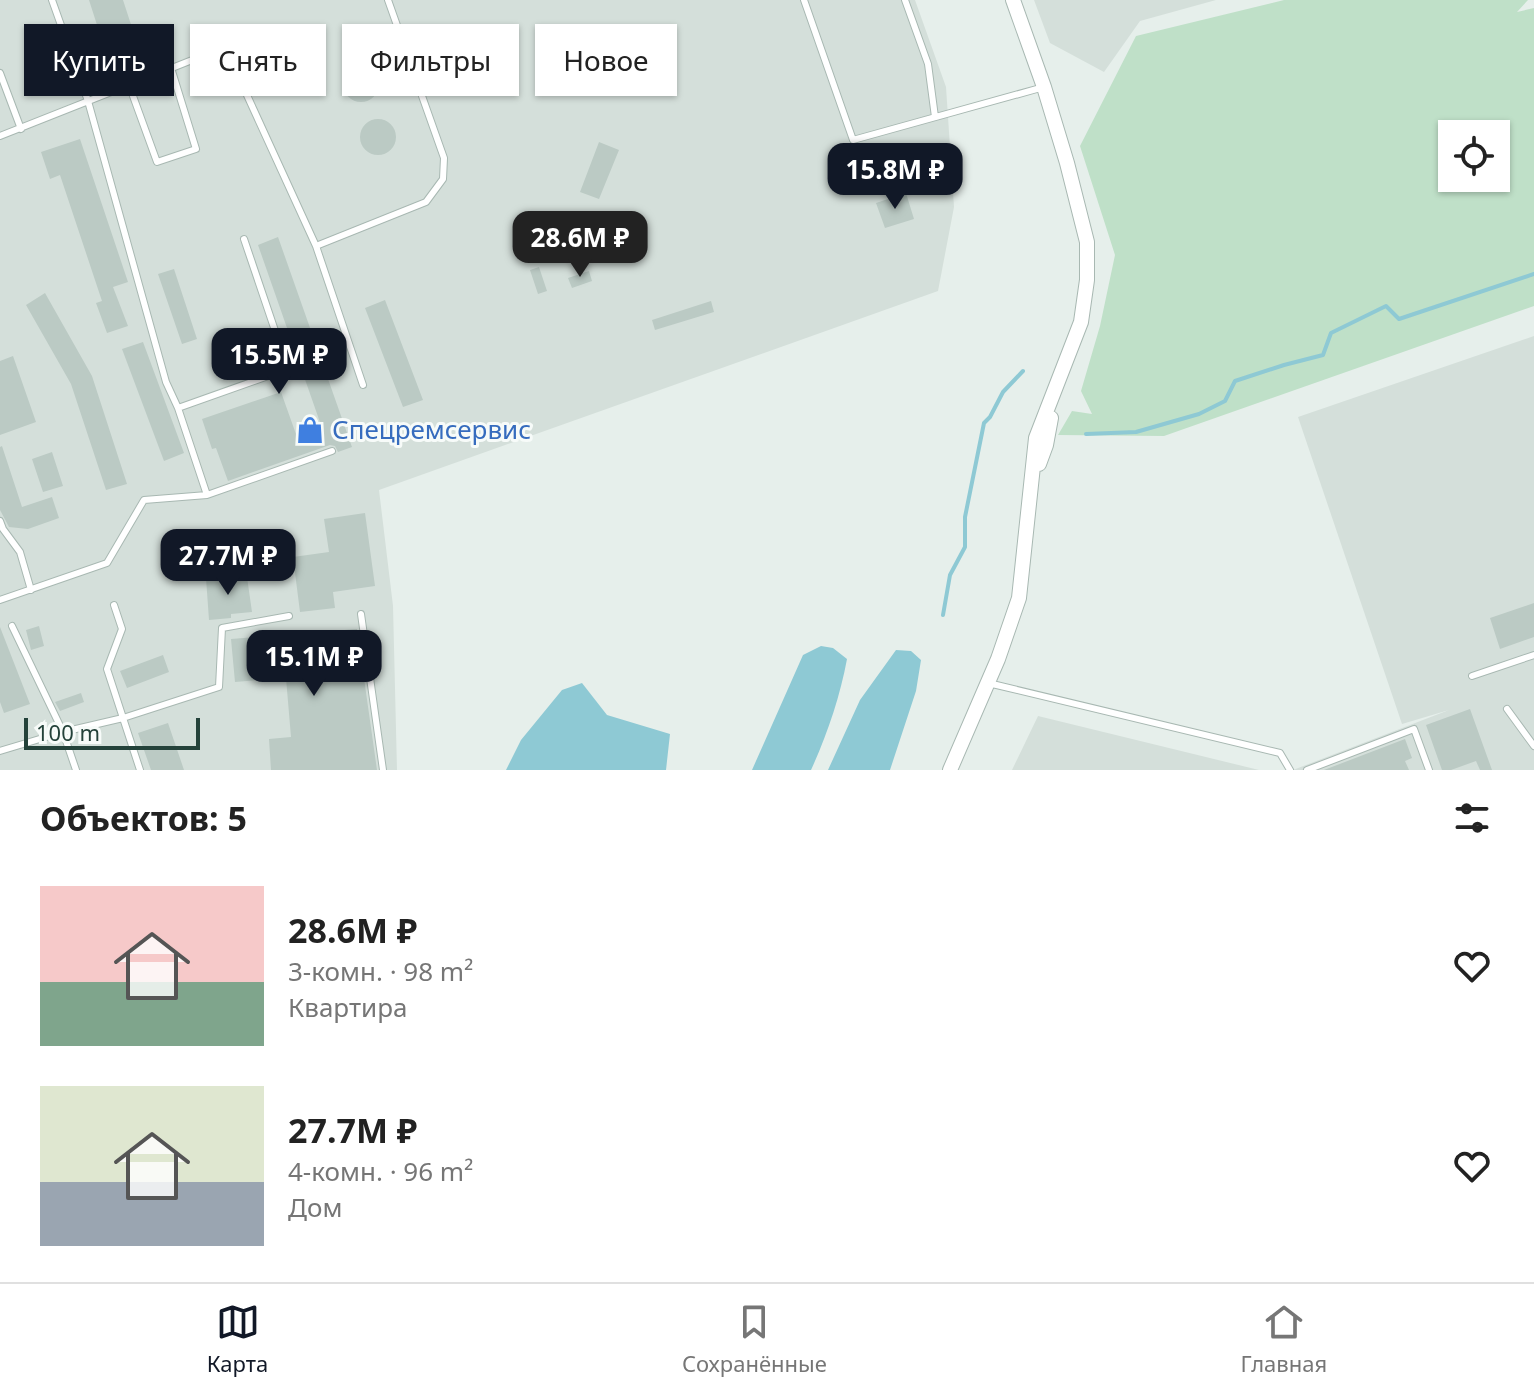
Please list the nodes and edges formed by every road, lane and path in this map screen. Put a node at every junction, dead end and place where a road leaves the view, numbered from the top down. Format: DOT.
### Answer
graph roads {
  1 [pos="52,0"];
  2 [pos="388,0"];
  3 [pos="804,0"];
  4 [pos="905,0"];
  5 [pos="1013,0"];
  6 [pos="174,67"];
  7 [pos="0,73"];
  8 [pos="174,78"];
  9 [pos="1044,87"];
  10 [pos="101,96"];
  11 [pos="133,96"];
  12 [pos="88,101"];
  13 [pos="935,117"];
  14 [pos="21,129"];
  15 [pos="0,136"];
  16 [pos="244,239"];
  17 [pos="316,246"];
  18 [pos="363,385"];
  19 [pos="178,408"];
  20 [pos="332,451"];
  21 [pos="207,495"];
  22 [pos="0,521"];
  23 [pos="2,530"];
  24 [pos="31,590"];
  25 [pos="0,600"];
  26 [pos="114,605"];
  27 [pos="361,614"];
  28 [pos="289,616"];
  29 [pos="12,626"];
  30 [pos="1534,655"];
  31 [pos="1472,676"];
  32 [pos="988,683"];
  33 [pos="1507,709"];
  34 [pos="123,718"];
  35 [pos="63,732"];
  36 [pos="1534,746"];
  37 [pos="0,751"];
  38 [pos="76,770"];
  39 [pos="140,770"];
  40 [pos="383,770"];
  41 [pos="950,770"];
  42 [pos="1290,770"];
  43 [pos="1307,770"];
  44 [pos="1429,770"];
  1 -- 12 [label="lane"];
  2 -- 17 [label="lane"];
  3 -- 13 [label="lane"];
  4 -- 13 [label="lane"];
  5 -- 9 [label="street"];
  6 -- 17 [label="lane"];
  7 -- 14 [label="lane"];
  8 -- 11 [label="lane"];
  9 -- 13 [label="lane"];
  9 -- 32 [label="street"];
  10 -- 12 [label="lane"];
  12 -- 14 [label="lane"];
  12 -- 19 [label="lane"];
  14 -- 15 [label="lane"];
  16 -- 19 [label="lane"];
  17 -- 18 [label="lane"];
  19 -- 21 [label="lane"];
  20 -- 21 [label="lane"];
  21 -- 24 [label="lane"];
  22 -- 23 [label="lane"];
  23 -- 24 [label="lane"];
  24 -- 25 [label="lane"];
  26 -- 34 [label="lane"];
  27 -- 40 [label="lane"];
  28 -- 34 [label="lane"];
  29 -- 35 [label="lane"];
  30 -- 31 [label="lane"];
  32 -- 41 [label="street"];
  32 -- 42 [label="lane"];
  33 -- 36 [label="lane"];
  34 -- 35 [label="lane"];
  34 -- 39 [label="lane"];
  35 -- 37 [label="lane"];
  35 -- 38 [label="lane"];
  43 -- 44 [label="lane"];
}
